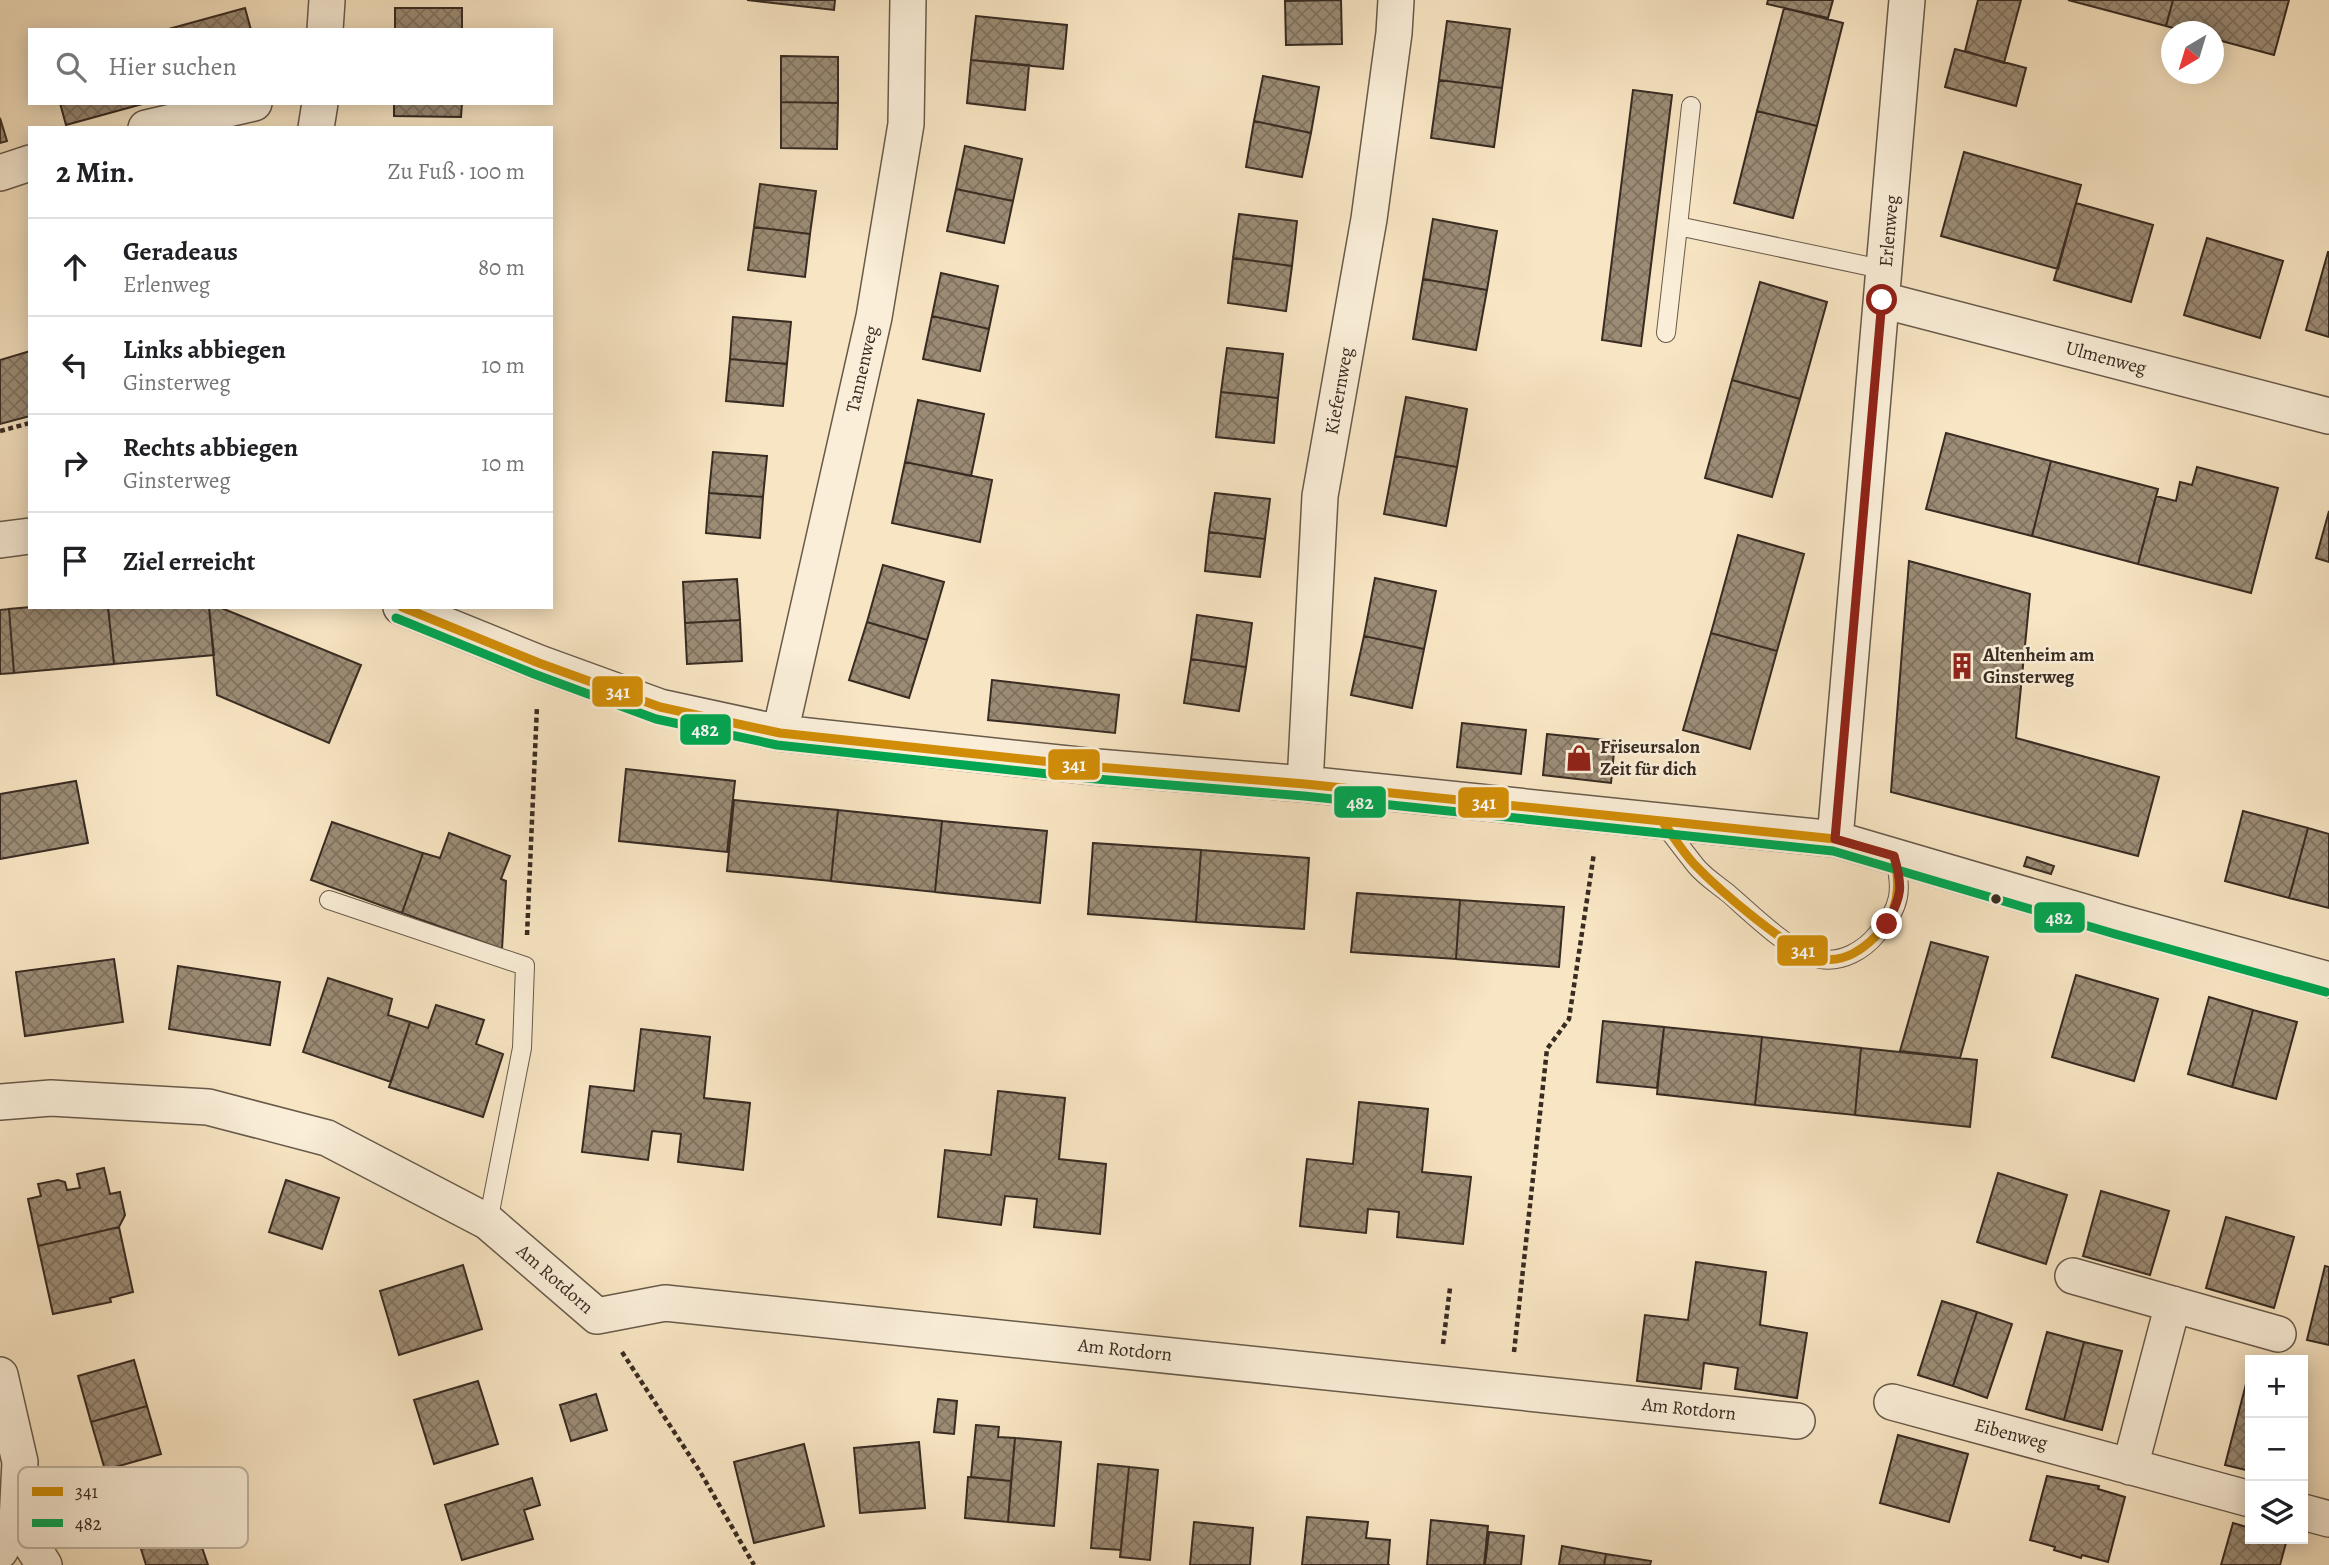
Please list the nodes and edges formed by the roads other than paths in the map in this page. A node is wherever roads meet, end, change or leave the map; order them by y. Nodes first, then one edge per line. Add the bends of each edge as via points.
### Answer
1 (327, 0) edge
2 (908, 0) edge
3 (1396, 0) edge
4 (1907, 0) edge
5 (325, 28) edge
6 (245, 105) edge
7 (320, 105) edge
8 (1691, 106) dead end
9 (155, 126) edge
10 (316, 126) edge
11 (28, 164) edge
12 (0, 173) edge
13 (1678, 226) junction
14 (1884, 285) junction
15 (1666, 333) dead end
16 (2329, 416) edge
17 (28, 536) edge
18 (0, 540) edge
19 (406, 609) edge
20 (780, 733) junction
21 (1305, 785) junction
22 (1662, 821) junction
23 (1835, 839) junction
24 (1894, 856) junction
25 (330, 900) dead end
26 (2329, 980) edge
27 (0, 1102) edge
28 (488, 1222) junction
29 (2073, 1276) dead end
30 (2173, 1304) junction
31 (2278, 1334) dead end
32 (0, 1375) edge
33 (1892, 1402) dead end
34 (1797, 1421) dead end
35 (19, 1467) edge
36 (2130, 1467) junction
37 (18, 1474) edge
38 (2245, 1498) edge
39 (2308, 1513) edge
40 (2329, 1519) edge
41 (8, 1537) edge
42 (22, 1548) edge
43 (44, 1565) edge

1 - 5 street
2 - 20 street, Tannenweg via 906,124 874,317
3 - 21 street, Kiefernweg via 1369,219 1320,496
4 - 14 street, Erlenweg
6 - 9 street
7 - 10 street
8 - 13 lane
11 - 12 street
13 - 14 lane
13 - 15 lane
14 - 16 street, Ulmenweg
14 - 23 street, Erlenweg
17 - 18 street
19 - 20 street via 660,707
20 - 21 street
21 - 22 street
22 - 23 street
22 - 24 lane via 1698,868 1777,935 1821,959 1848,956 1887,924 1899,901
23 - 24 street
24 - 26 street
25 - 28 lane via 526,966 522,1048
27 - 28 street, Am Rotdorn via 51,1098 208,1107 327,1138
28 - 34 street, Am Rotdorn via 597,1316 665,1303
29 - 30 street
30 - 31 street
30 - 36 street
32 - 35 street
33 - 36 street, Eibenweg
36 - 38 street, Eibenweg
37 - 41 street
39 - 40 street
42 - 43 street

